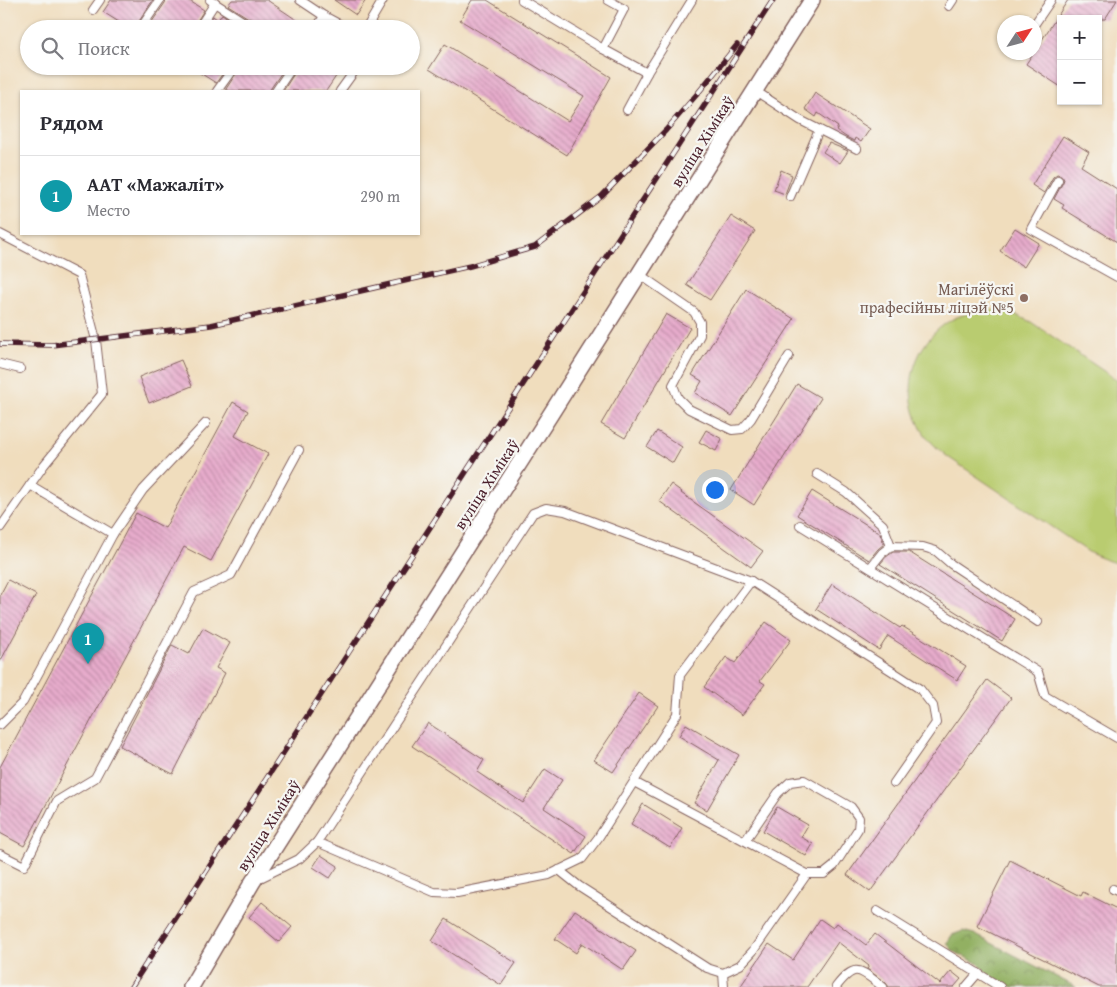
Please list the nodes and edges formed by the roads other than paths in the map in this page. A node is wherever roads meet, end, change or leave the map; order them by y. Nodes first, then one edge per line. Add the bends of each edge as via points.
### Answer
1 (100, 0) edge
2 (160, 0) edge
3 (300, 0) edge
4 (316, 0) edge
5 (383, 0) edge
6 (522, 0) edge
7 (608, 0) edge
8 (692, 0) edge
9 (812, 0) edge
10 (1051, 0) edge
11 (213, 2) edge
12 (311, 7) junction
13 (93, 10) dead end
14 (1041, 15) edge
15 (324, 16) junction
16 (146, 20) edge
17 (203, 20) edge
18 (241, 20) edge
19 (322, 20) edge
20 (331, 20) edge
21 (371, 20) edge
22 (603, 49) junction
23 (647, 74) junction
24 (229, 75) edge
25 (287, 75) edge
26 (352, 75) edge
27 (218, 90) edge
28 (277, 90) edge
29 (341, 90) edge
30 (754, 90) junction
31 (627, 110) dead end
32 (819, 130) junction
33 (857, 149) dead end
34 (1058, 180) dead end
35 (790, 198) dead end
36 (0, 234) edge
37 (639, 274) junction
38 (1117, 277) edge
39 (789, 356) dead end
40 (0, 364) edge
41 (20, 368) dead end
42 (206, 424) dead end
43 (299, 450) dead end
44 (817, 474) dead end
45 (30, 485) junction
46 (800, 525) dead end
47 (0, 528) edge
48 (114, 534) junction
49 (891, 546) junction
50 (870, 568) junction
51 (751, 581) junction
52 (1038, 622) dead end
53 (0, 725) edge
54 (1117, 738) edge
55 (634, 782) junction
56 (894, 784) dead end
57 (745, 841) junction
58 (317, 842) junction
59 (0, 854) edge
60 (558, 870) junction
61 (807, 874) junction
62 (252, 882) junction
63 (877, 911) dead end
64 (723, 973) junction
65 (978, 973) junction
66 (191, 987) edge
67 (724, 987) edge
68 (836, 987) edge
69 (883, 987) edge
70 (966, 987) edge
71 (1000, 987) edge

1 - 13 lane
2 - 16 lane
3 - 12 lane
4 - 12 lane
5 - 21 lane
6 - 22 lane
7 - 22 lane via 624,9
8 - 23 lane
9 - 30 street, вуліца Хімікаў
10 - 14 lane
11 - 17 lane
11 - 18 lane
12 - 15 lane
15 - 19 lane
15 - 20 lane
22 - 23 lane
23 - 31 lane
24 - 27 lane
25 - 28 lane
26 - 29 lane
30 - 32 lane
30 - 37 street, вуліца Хімікаў
32 - 33 lane
32 - 35 lane
34 - 38 lane via 1031,228
36 - 45 lane via 79,276 96,340 102,394
37 - 39 lane via 694,312 700,322 700,335 673,385 678,398 689,410 732,430 742,428 751,419
37 - 62 street, вуліца Хімікаў
40 - 41 lane
42 - 48 lane via 143,490
43 - 59 lane via 232,575 194,592 95,778 58,801 24,866
44 - 49 lane via 846,492 883,524
45 - 47 lane
45 - 48 lane
46 - 50 lane
48 - 53 lane via 23,702
49 - 50 lane
49 - 52 lane via 924,547 936,551
50 - 54 lane via 1038,672 1045,696
51 - 55 lane via 680,675 677,714
51 - 56 lane via 920,689 934,706 936,723
51 - 58 lane via 565,511 546,508 533,513
55 - 57 lane
55 - 60 lane via 582,859
57 - 61 lane
57 - 61 lane via 778,793 790,782 804,780 851,807 859,818 858,829 834,866 824,874
58 - 60 lane via 434,892 457,893 549,875
58 - 62 lane via 299,859
60 - 64 lane via 707,968
61 - 64 lane via 753,951 740,965
62 - 66 street, вуліца Хімікаў
63 - 65 lane
64 - 67 lane
65 - 70 lane
65 - 71 lane
68 - 69 lane via 845,975 853,971 862,971

